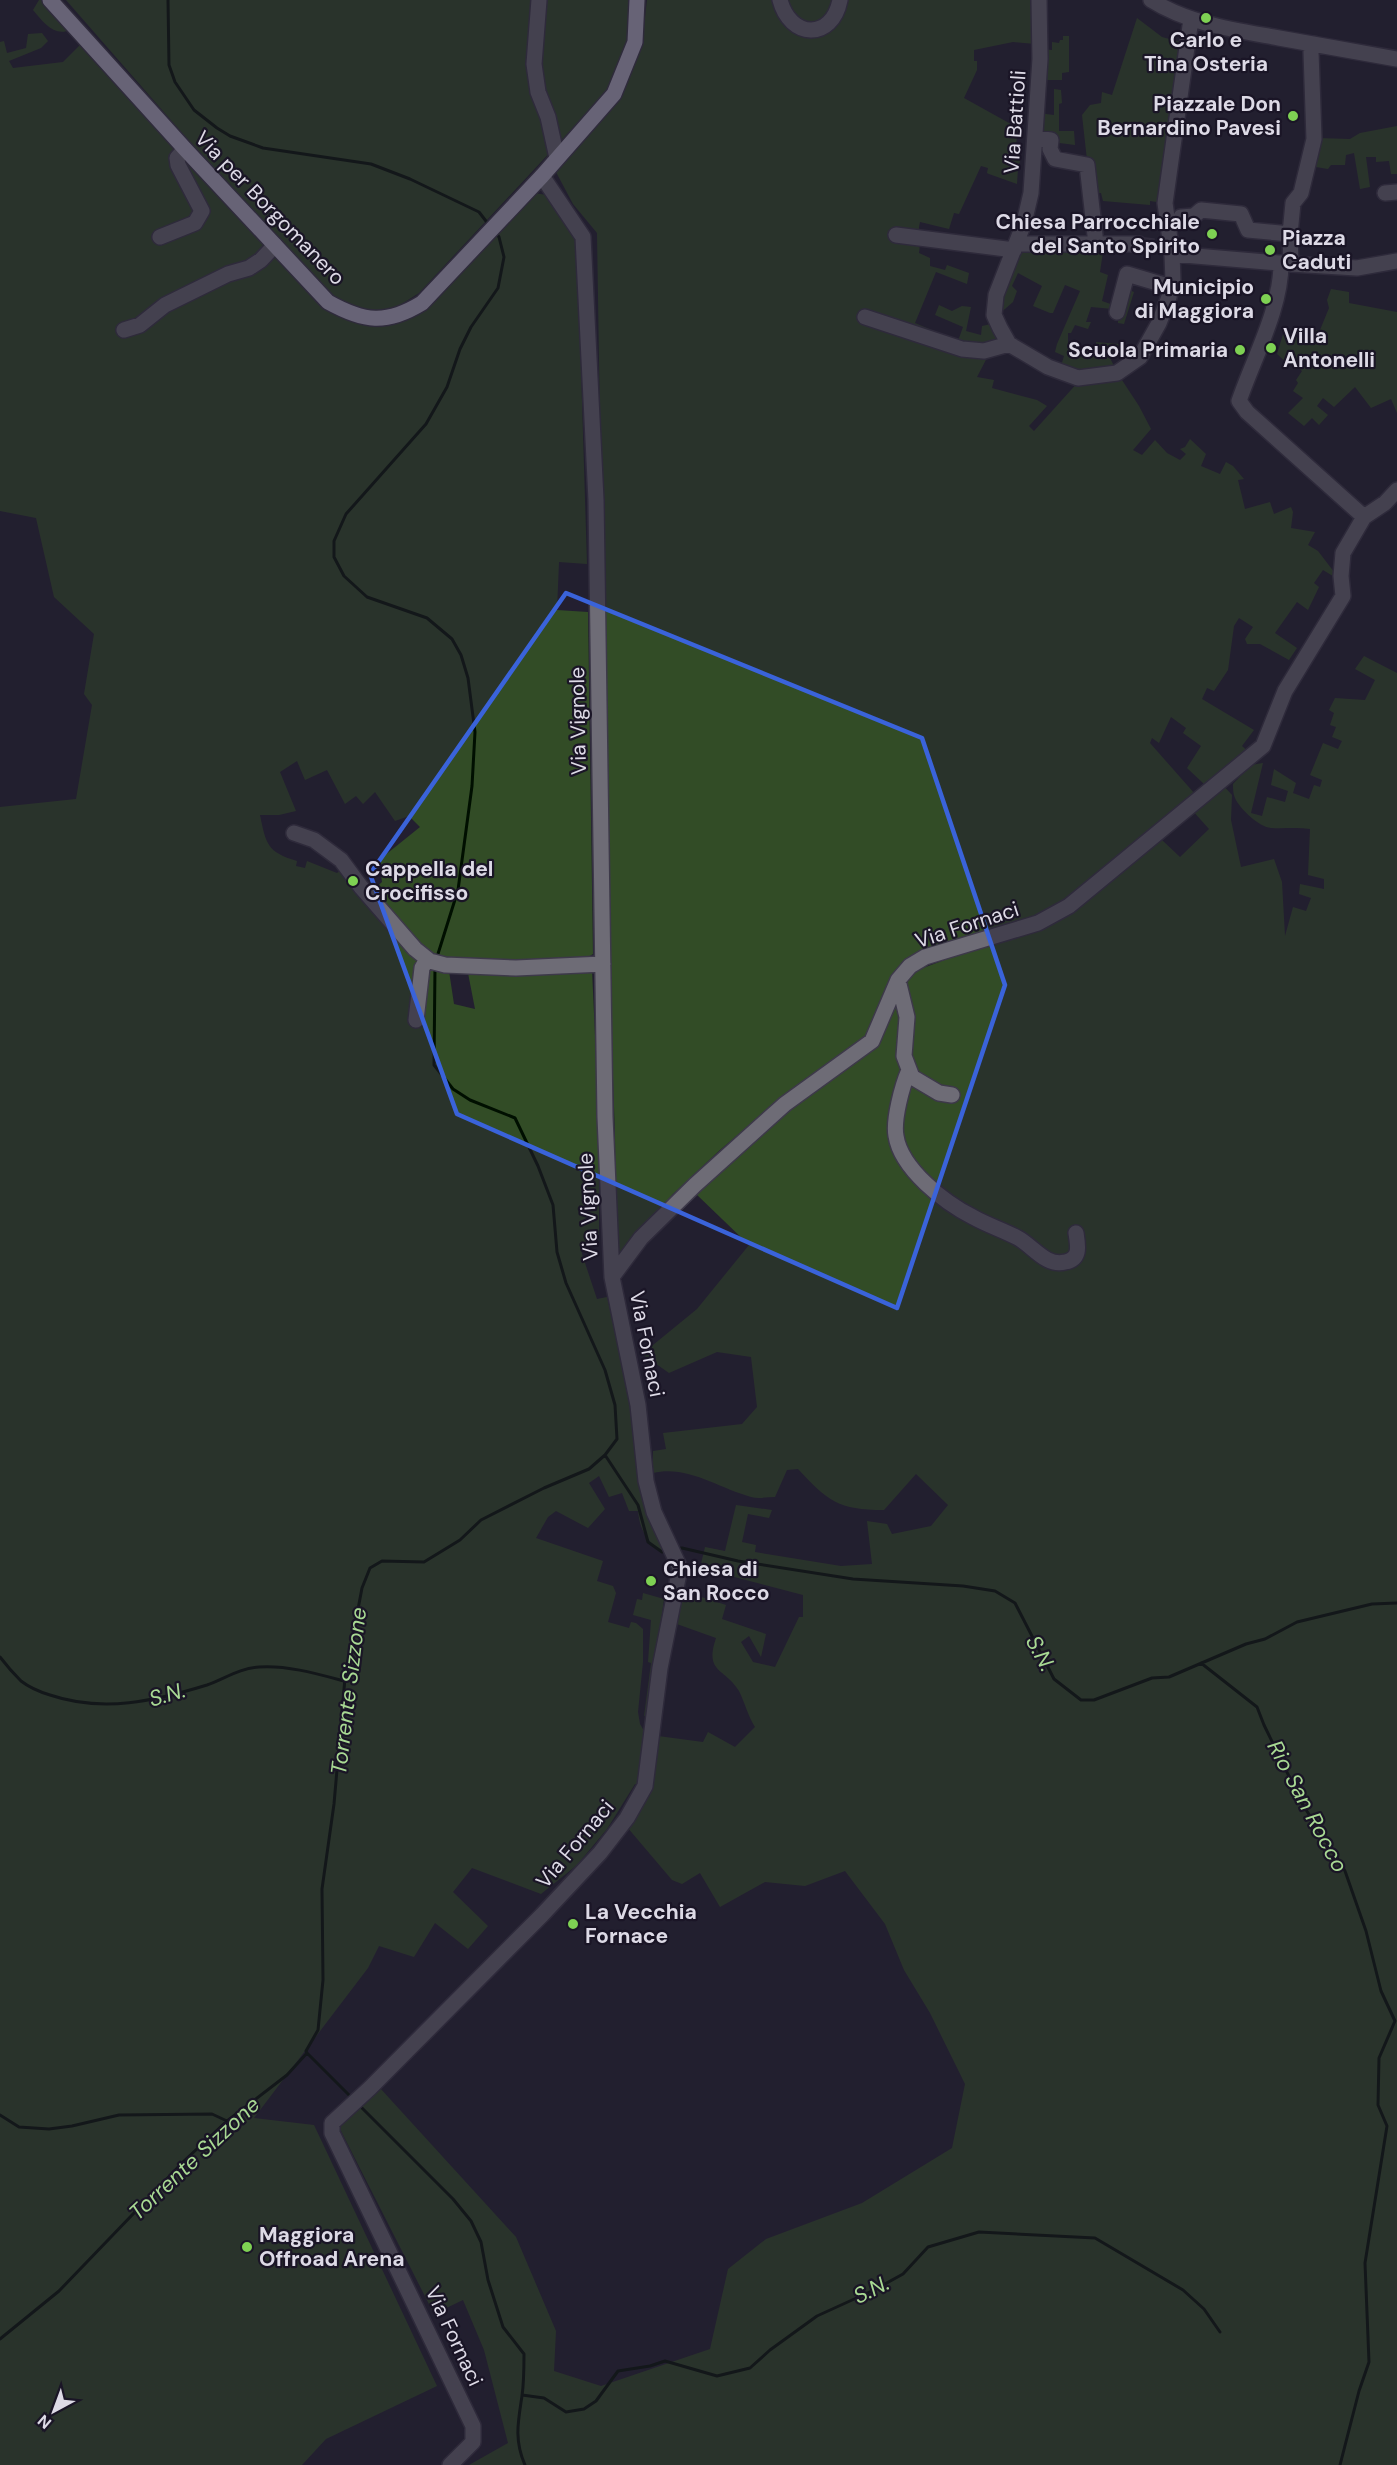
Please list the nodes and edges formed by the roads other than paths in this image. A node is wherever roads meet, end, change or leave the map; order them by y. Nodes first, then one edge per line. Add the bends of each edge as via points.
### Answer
1 (50, 0) edge
2 (539, 0) edge
3 (637, 0) edge
4 (780, 0) edge
5 (841, 0) edge
6 (1039, 0) edge
7 (1151, 0) edge
8 (1191, 19) junction
9 (1314, 44) junction
10 (1397, 59) edge
11 (1035, 138) junction
12 (185, 149) junction
13 (557, 158) junction
14 (542, 176) junction
15 (1167, 222) junction
16 (1290, 234) junction
17 (896, 235) dead end
18 (160, 237) dead end
19 (276, 244) junction
20 (1096, 244) junction
21 (1139, 244) tunnel mouth
22 (1015, 247) junction
23 (1172, 254) junction
24 (1397, 261) edge
25 (1286, 264) junction
26 (1171, 287) junction
27 (1117, 312) dead end
28 (865, 317) dead end
29 (124, 330) dead end
30 (1009, 344) junction
31 (1397, 490) edge
32 (1364, 518) junction
33 (294, 833) dead end
34 (428, 960) junction
35 (603, 964) junction
36 (898, 980) junction
37 (416, 1020) dead end
38 (909, 1070) junction
39 (952, 1095) dead end
40 (1076, 1233) dead end
41 (612, 1277) junction
42 (450, 2465) edge

1 - 12 main road, Via per Borgomanero
2 - 13 street via 534,64
3 - 13 main road, Via per Borgomanero via 635,42 614,94
4 - 5 street via 786,18 809,31 832,20
6 - 11 street, Via Battioli
7 - 8 street
8 - 9 street
8 - 15 street via 1165,203
9 - 10 street
9 - 16 street via 1314,139 1301,193 1293,203
11 - 20 street via 1051,140 1055,159 1087,165
11 - 22 street, Via Battioli via 1031,193
12 - 18 street via 177,158 178,165 202,211 195,223
12 - 19 main road, Via per Borgomanero
13 - 14 main road, Via per Borgomanero
14 - 19 main road, Via per Borgomanero via 422,303 374,320 352,315 328,302
14 - 35 street, Via Vignole via 583,237 597,516
15 - 16 street via 1179,222 1181,217 1194,216 1200,210 1241,214 1248,230
15 - 23 street
16 - 25 street
17 - 22 street
19 - 29 street via 249,268 165,305 140,325
20 - 21 street
20 - 22 street
22 - 30 street, Via Battioli via 996,295 994,315
23 - 25 street
23 - 26 street
24 - 25 street via 1357,268
25 - 32 street via 1239,401
26 - 27 street via 1127,274
26 - 30 street via 1159,322 1140,357 1117,373 1078,378 1048,367
28 - 30 street via 962,349 984,351
31 - 32 street
32 - 36 street, Via Fornaci via 1343,553 1343,596 1284,691 1263,746 1069,906 1038,923 925,957
33 - 34 street via 314,840 341,860 415,950
34 - 35 street via 445,965 516,968
34 - 37 street via 422,968
35 - 41 street, Via Vignole
36 - 38 street via 907,1017 904,1056
36 - 41 street, Via Fornaci via 872,1041 785,1104 695,1185 641,1238
38 - 39 street via 924,1087
38 - 40 street via 895,1125 896,1138 903,1156 926,1182 958,1209 1026,1242 1048,1260 1064,1263 1075,1258 1079,1250
41 - 42 street, Via Fornaci via 639,1405 646,1481 654,1512 680,1568 660,1668 645,1786 600,1853 332,2123 332,2133 473,2426 473,2442

